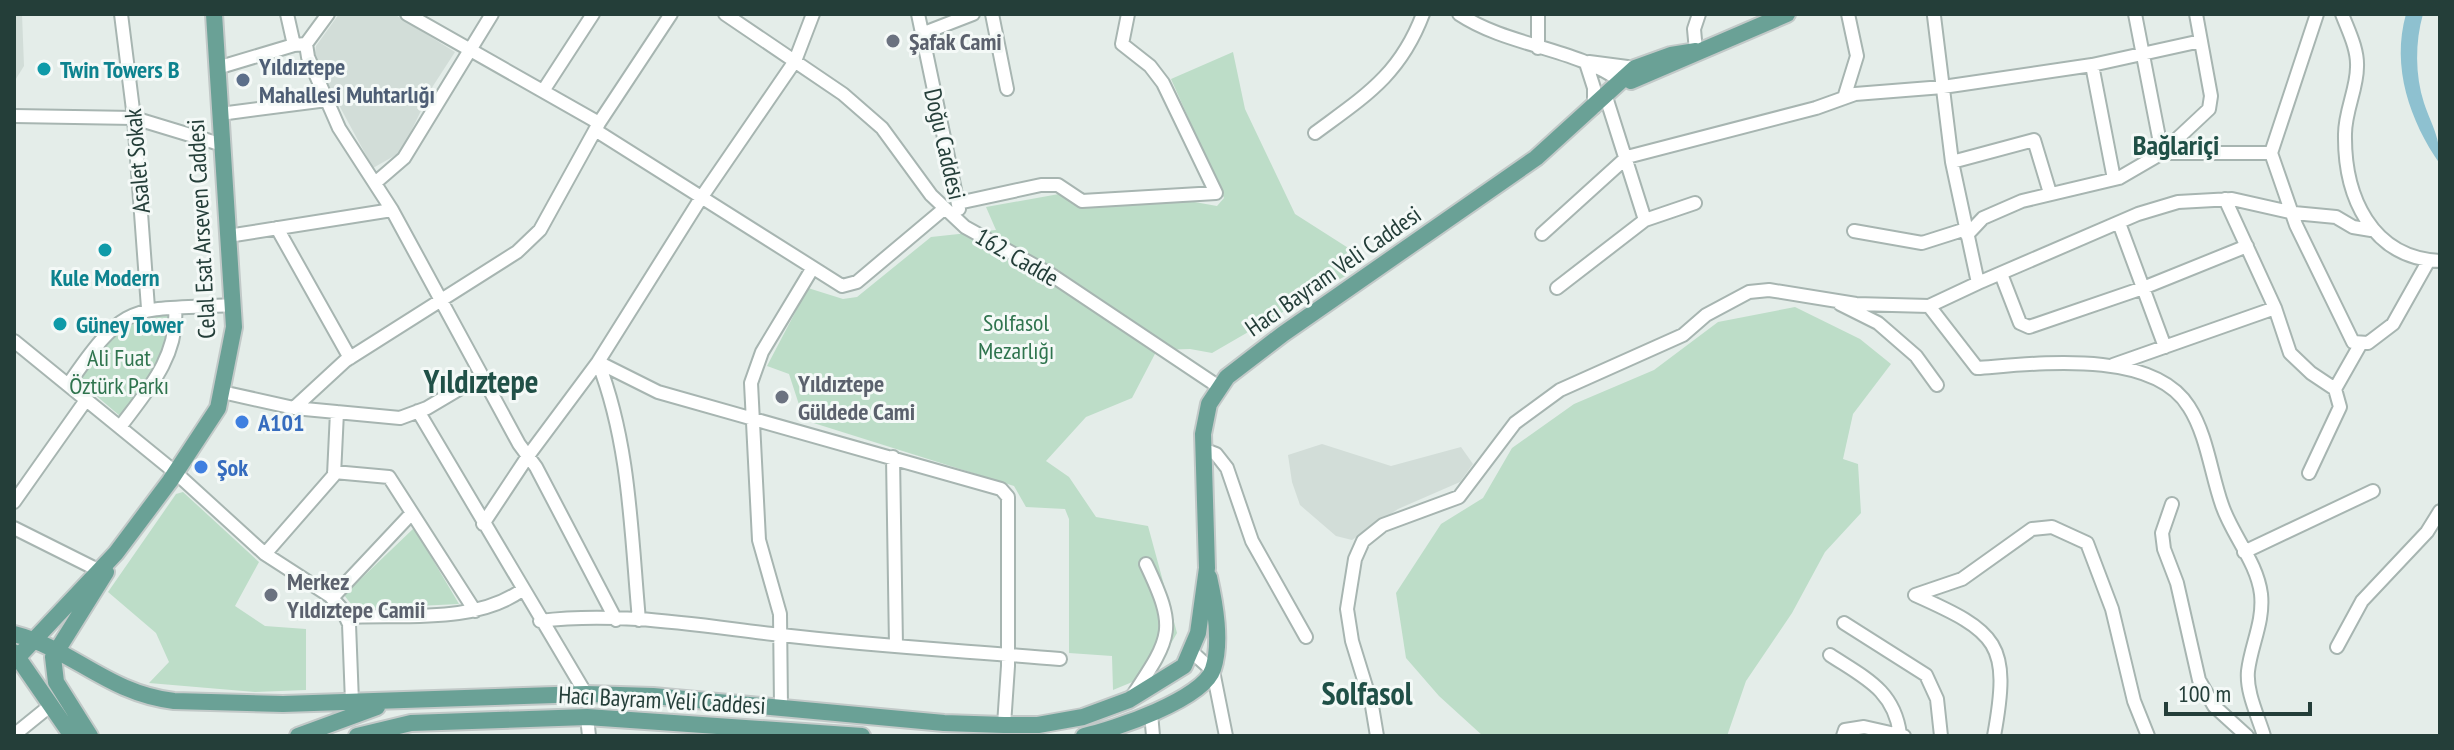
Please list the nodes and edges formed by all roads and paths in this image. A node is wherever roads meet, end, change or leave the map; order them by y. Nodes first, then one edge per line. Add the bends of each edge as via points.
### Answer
1 (121, 14) edge
2 (214, 14) edge
3 (287, 14) edge
4 (328, 14) edge
5 (407, 14) edge
6 (492, 14) edge
7 (593, 14) edge
8 (671, 14) edge
9 (725, 14) edge
10 (813, 14) edge
11 (918, 14) edge
12 (973, 14) edge
13 (992, 14) edge
14 (1128, 14) edge
15 (1423, 14) edge
16 (1459, 14) edge
17 (1538, 14) edge
18 (1699, 14) edge
19 (1787, 14) edge
20 (1848, 14) edge
21 (2135, 14) edge
22 (2196, 14) edge
23 (2317, 14) edge
24 (2342, 14) edge
25 (1936, 15) edge
26 (924, 33) junction
27 (2201, 41) junction
28 (300, 44) junction
29 (1538, 48) junction
30 (470, 50) junction
31 (1696, 51) junction
32 (2143, 56) junction
33 (795, 61) junction
34 (1586, 63) junction
35 (2092, 65) junction
36 (217, 68) junction
37 (1635, 68) junction
38 (1622, 82) junction
39 (1943, 87) junction
40 (1007, 89) dead end
41 (543, 91) junction
42 (1844, 98) junction
43 (327, 100) junction
44 (1600, 103) junction
45 (220, 114) junction
46 (14, 116) edge
47 (134, 118) junction
48 (597, 126) junction
49 (1315, 133) dead end
50 (223, 145) junction
51 (2162, 153) junction
52 (2271, 153) junction
53 (1627, 157) junction
54 (1952, 162) junction
55 (2114, 179) junction
56 (375, 183) junction
57 (2050, 193) junction
58 (701, 198) junction
59 (2225, 199) junction
60 (958, 203) junction
61 (1695, 203) dead end
62 (945, 208) junction
63 (392, 210) junction
64 (2294, 213) junction
65 (1645, 220) junction
66 (2119, 223) junction
67 (965, 227) junction
68 (277, 228) junction
69 (2371, 230) junction
70 (1854, 231) dead end
71 (1967, 232) junction
72 (1542, 234) dead end
73 (228, 236) junction
74 (2247, 246) junction
75 (2434, 260) edge
76 (812, 269) junction
77 (2001, 274) junction
78 (1978, 283) junction
79 (1557, 288) dead end
80 (2143, 288) junction
81 (1834, 300) junction
82 (441, 302) junction
83 (233, 305) junction
84 (1929, 306) junction
85 (148, 308) junction
86 (175, 308) junction
87 (2275, 308) junction
88 (14, 341) edge
89 (2360, 345) junction
90 (2165, 347) junction
91 (350, 358) junction
92 (598, 362) junction
93 (2113, 365) junction
94 (481, 376) junction
95 (68, 385) junction
96 (1937, 385) dead end
97 (1219, 387) junction
98 (2335, 389) junction
99 (222, 392) junction
100 (86, 400) junction
101 (294, 408) junction
102 (418, 411) junction
103 (337, 412) junction
104 (751, 417) junction
105 (120, 427) junction
106 (1203, 449) junction
107 (528, 456) junction
108 (893, 457) junction
109 (334, 472) junction
110 (176, 473) junction
111 (2309, 473) dead end
112 (2373, 491) dead end
113 (14, 502) edge
114 (2172, 504) dead end
115 (2440, 511) edge
116 (411, 514) junction
117 (483, 524) junction
118 (14, 528) edge
119 (2244, 552) junction
120 (116, 553) junction
121 (265, 554) junction
122 (1146, 564) dead end
123 (1207, 568) junction
124 (98, 570) junction
125 (522, 590) junction
126 (332, 598) junction
127 (475, 611) junction
128 (346, 617) junction
129 (616, 620) junction
130 (639, 620) junction
131 (540, 621) junction
132 (1844, 623) dead end
133 (14, 634) edge
134 (782, 635) junction
135 (1306, 637) dead end
136 (33, 639) junction
137 (896, 646) junction
138 (2337, 647) dead end
139 (1192, 652) junction
140 (54, 654) junction
141 (1008, 654) junction
142 (1830, 655) dead end
143 (18, 659) edge
144 (1060, 659) dead end
145 (1213, 671) junction
146 (586, 694) junction
147 (1129, 700) junction
148 (352, 702) junction
149 (389, 702) junction
150 (51, 705) junction
151 (781, 707) junction
152 (1151, 713) junction
153 (587, 717) junction
154 (1004, 725) junction
155 (443, 729) edge
156 (722, 730) edge
157 (785, 733) edge
158 (14, 735) edge
159 (1902, 735) edge
160 (72, 736) edge
161 (90, 736) edge
162 (298, 736) edge
163 (357, 736) edge
164 (589, 736) edge
165 (862, 736) edge
166 (1084, 736) edge
167 (1153, 736) edge
168 (1226, 736) edge
169 (1377, 736) edge
170 (1843, 736) edge
171 (1941, 736) edge
172 (1994, 736) edge
173 (2148, 736) edge
174 (2247, 736) edge
175 (2264, 736) edge

1 - 47 street, Asalet Sokak
2 - 36 main road, Celal Esat Arseven Caddesi
3 - 28 street
4 - 28 street
5 - 30 street
6 - 30 street
7 - 41 street
8 - 48 street
9 - 33 street, 162. Cadde
10 - 33 street
11 - 26 street, Doğu Caddesi
12 - 26 street
13 - 40 street
14 - 60 street via 1122,44 1163,83 1216,193 1082,201 1058,185 1041,185
15 - 49 street via 1406,54 1373,90
16 - 29 street
17 - 29 street
18 - 31 street
19 - 31 main road, Hacı Bayram Veli Caddesi
20 - 42 street via 1857,56
21 - 32 street
22 - 27 street
23 - 52 street
24 - 69 street via 2357,67 2345,133 2347,160
25 - 39 street
26 - 60 street, Doğu Caddesi
27 - 32 street
27 - 51 street via 2209,109
28 - 36 street
28 - 43 street
29 - 34 street
30 - 41 street
30 - 56 street via 404,158
31 - 37 main road, Hacı Bayram Veli Caddesi
31 - 38 main road, Hacı Bayram Veli Caddesi
32 - 35 street
32 - 51 street
33 - 58 street
33 - 62 street, 162. Cadde via 882,128
34 - 37 street
34 - 38 street
34 - 44 street
35 - 39 street
35 - 55 street
36 - 45 main road, Celal Esat Arseven Caddesi
37 - 38 main road, Hacı Bayram Veli Caddesi
38 - 44 main road, Hacı Bayram Veli Caddesi
39 - 42 street
39 - 54 street
41 - 48 street
42 - 53 street
43 - 45 street
43 - 56 street
44 - 53 street
44 - 97 main road, Hacı Bayram Veli Caddesi via 1526,166 1283,334
45 - 50 main road, Celal Esat Arseven Caddesi
46 - 47 street
47 - 50 street
47 - 85 street, Asalet Sokak
48 - 58 street
48 - 82 street via 540,230 517,252
50 - 73 main road, Celal Esat Arseven Caddesi
51 - 52 street
51 - 55 street
52 - 64 street
53 - 65 street
53 - 72 street
54 - 57 street via 2034,140
54 - 71 street
55 - 57 street
56 - 63 street
57 - 71 street via 1983,218
58 - 76 street
58 - 92 street
59 - 64 street
59 - 66 street via 2178,202
59 - 74 street
60 - 67 street, Doğu Caddesi
61 - 65 street
62 - 67 street, 162. Cadde
62 - 76 street via 857,282 842,286
63 - 68 street
63 - 82 street
64 - 69 street via 2336,217
64 - 89 street via 2353,342
65 - 79 street
66 - 77 street
66 - 80 street
67 - 97 street, 162. Cadde via 1050,274
68 - 73 street
68 - 91 street
69 - 75 street via 2395,252
70 - 71 street via 1922,243
71 - 78 street
73 - 83 main road, Celal Esat Arseven Caddesi
74 - 80 street
74 - 87 street
75 - 89 street via 2393,324
76 - 104 street via 762,352 751,383
77 - 78 street
77 - 80 street via 2020,323 2029,327
78 - 84 street
80 - 90 street
81 - 84 street
81 - 96 street via 1878,323 1916,356
81 - 169 street via 1749,292 1683,335 1560,390 1515,423 1459,497 1383,525 1363,541 1348,586 1347,609
82 - 91 street
82 - 94 street
83 - 86 street
83 - 99 main road, Celal Esat Arseven Caddesi
84 - 93 street via 1977,368 2061,362
85 - 86 street
85 - 95 street via 108,329
86 - 105 street via 173,346
87 - 90 street
87 - 98 street via 2290,353
88 - 95 street
89 - 98 street
90 - 93 street
91 - 101 street
92 - 104 street via 658,392
92 - 107 street
92 - 130 street via 615,406
93 - 119 street via 2165,386 2189,405 2230,530
94 - 102 street
94 - 107 street
95 - 100 street
97 - 106 main road, Hacı Bayram Veli Caddesi via 1205,418
98 - 111 street via 2340,407
99 - 101 street
99 - 110 main road, Celal Esat Arseven Caddesi via 218,408
100 - 105 street
100 - 113 street
101 - 103 street
102 - 103 street via 400,418
102 - 117 street
103 - 109 street
104 - 108 street
104 - 134 street via 759,540
105 - 110 street
106 - 123 main road, Hacı Bayram Veli Caddesi
106 - 135 street via 1216,454 1227,468 1252,541
107 - 117 street
107 - 129 street
108 - 137 street
108 - 141 street via 1001,489 1008,497
109 - 116 street via 389,477
109 - 121 street
110 - 120 main road, Celal Esat Arseven Caddesi
110 - 121 street
112 - 119 street
114 - 174 street via 2162,533 2164,549 2199,680 2214,706
115 - 138 street via 2362,601
116 - 126 street
116 - 127 street
117 - 125 street
118 - 124 street
119 - 175 street via 2261,593 2248,683
120 - 124 main road
120 - 140 main road
121 - 126 street
122 - 147 street via 1165,604 1169,630
123 - 139 main road
123 - 145 main road via 1215,627
124 - 136 main road
125 - 127 street via 503,604
125 - 131 street
126 - 128 street
127 - 128 street
128 - 148 street
129 - 130 street
129 - 131 street
130 - 134 street
131 - 146 street
132 - 171 street via 1926,675 1937,699
133 - 136 main road
134 - 137 street
134 - 151 street
136 - 140 main road
136 - 143 main road
137 - 141 street
139 - 145 street
139 - 147 main road via 1174,676
140 - 143 main road via 37,669
140 - 148 main road via 117,687 159,699
140 - 161 main road via 56,682
141 - 144 street
141 - 154 street
142 - 159 street via 1890,698
143 - 150 main road
145 - 152 main road via 1191,693
145 - 168 street
146 - 149 main road
146 - 151 main road
147 - 154 main road via 1083,717
148 - 149 main road
149 - 162 main road
150 - 158 street
150 - 160 main road
151 - 154 main road
152 - 166 main road
152 - 167 street
153 - 155 main road, Hacı Bayram Veli Caddesi
153 - 156 main road, Hacı Bayram Veli Caddesi
153 - 164 street
155 - 163 main road, Hacı Bayram Veli Caddesi via 411,723
156 - 157 main road, Hacı Bayram Veli Caddesi
157 - 165 main road, Hacı Bayram Veli Caddesi
159 - 170 street via 1864,727 1845,730
172 - 173 street via 2002,672 1996,647 1984,632 1915,595 1962,579 2032,529 2052,527 2087,543

